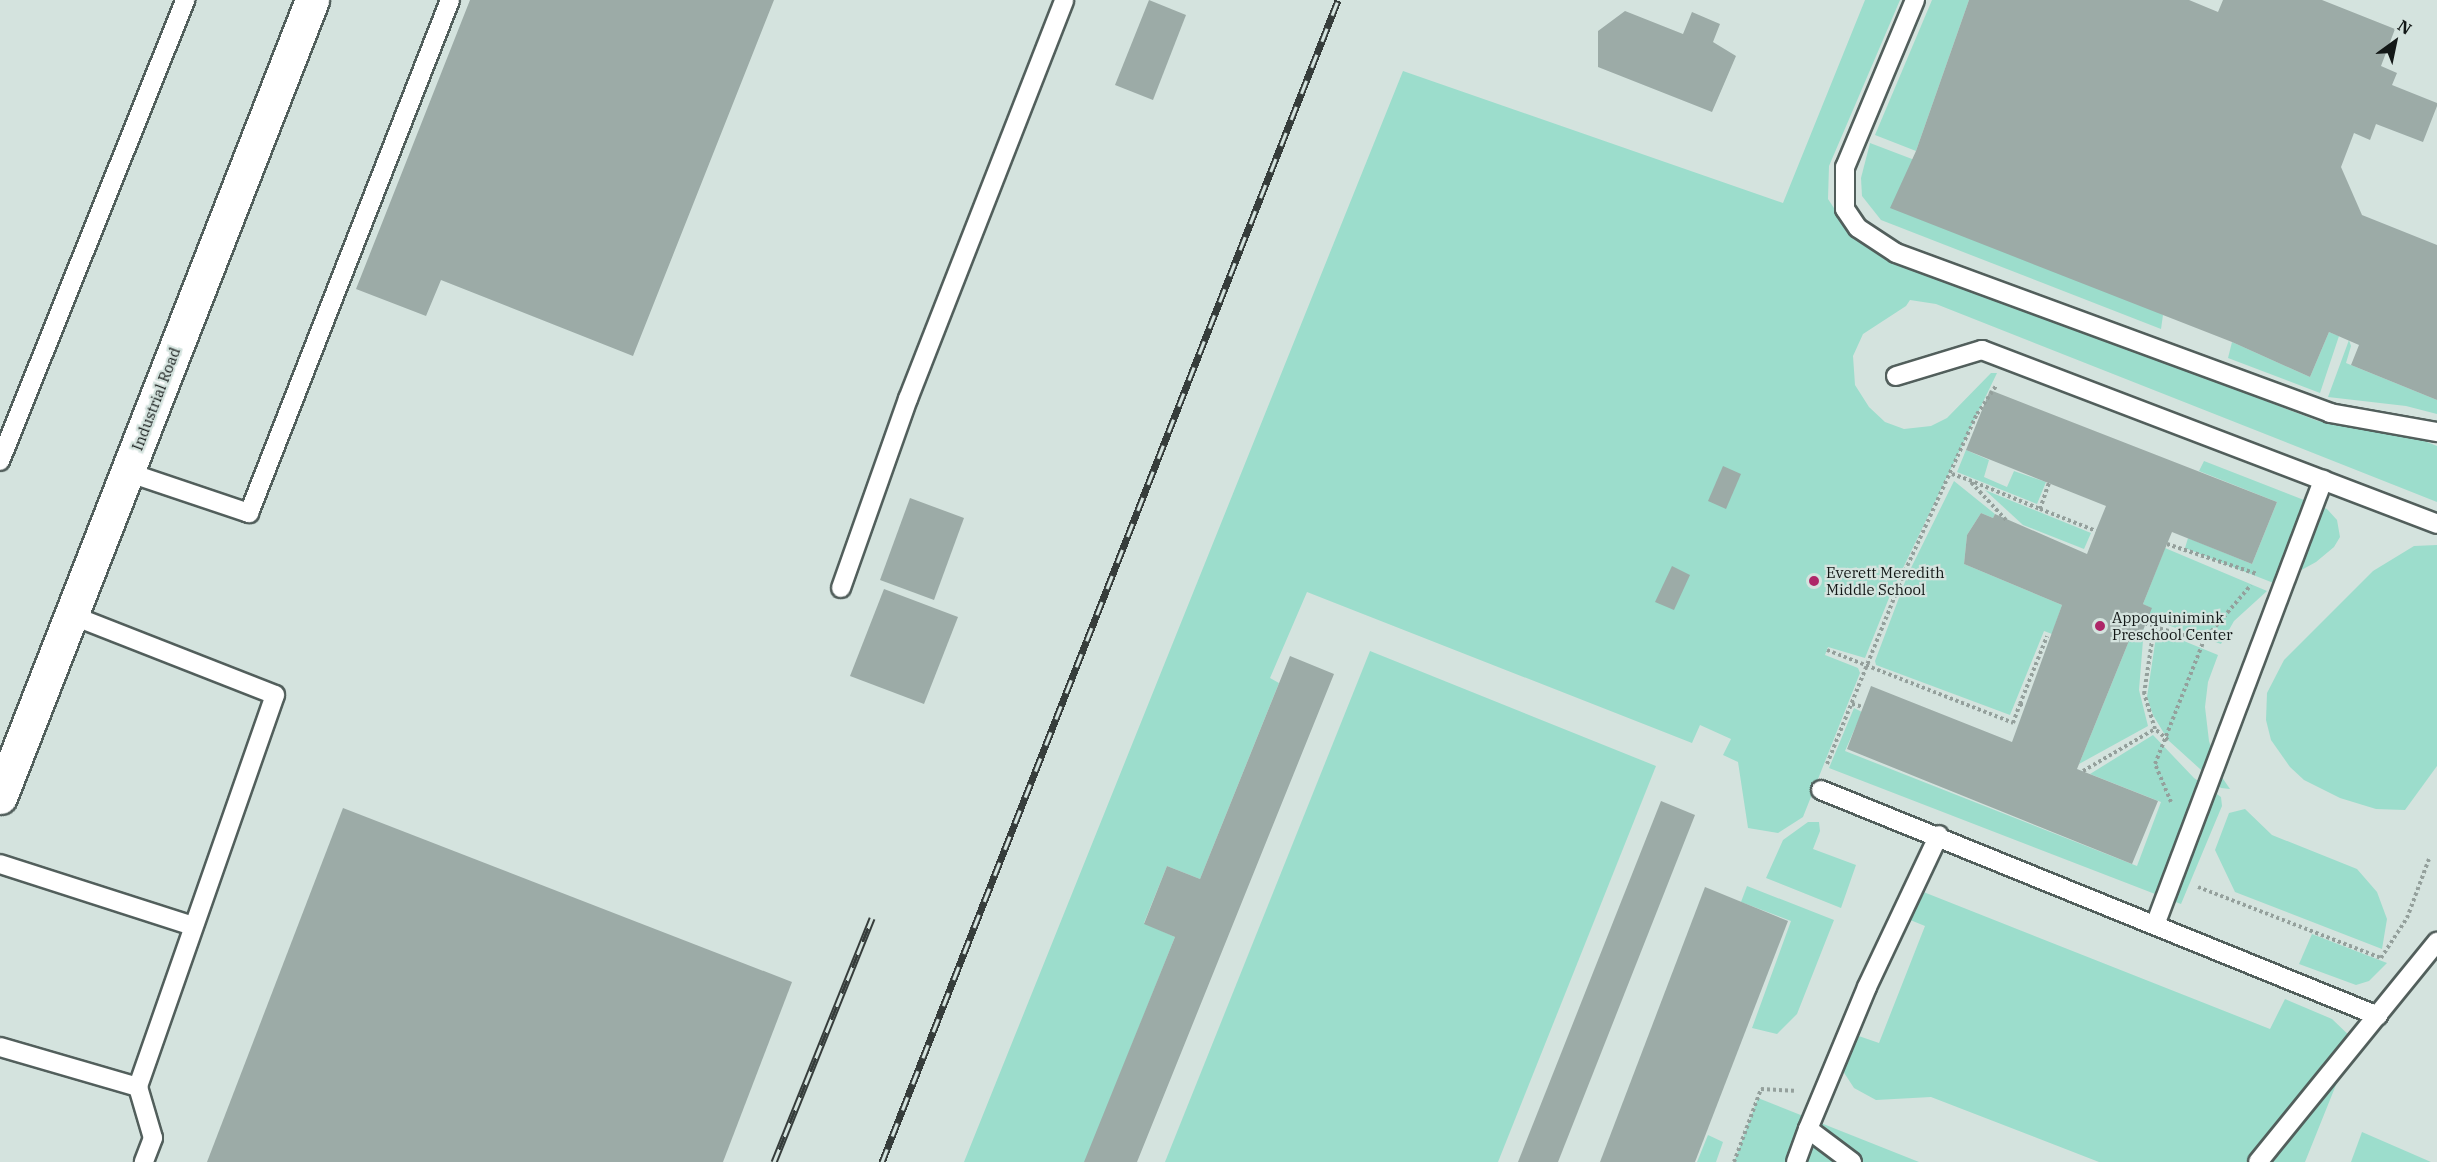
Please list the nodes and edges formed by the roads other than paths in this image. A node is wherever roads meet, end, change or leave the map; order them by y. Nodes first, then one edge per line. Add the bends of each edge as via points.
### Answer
1 (185, 0) edge
2 (312, 0) edge
3 (450, 0) edge
4 (1064, 0) edge
5 (1915, 0) edge
6 (1896, 376) dead end
7 (2437, 432) edge
8 (0, 461) edge
9 (127, 472) junction
10 (2323, 480) junction
11 (2437, 524) edge
12 (841, 588) dead end
13 (71, 615) junction
14 (8, 752) edge
15 (1823, 781) road end
16 (0, 797) edge
17 (1939, 835) junction
18 (0, 864) edge
19 (2155, 925) junction
20 (194, 926) junction
21 (2437, 942) edge
22 (2378, 1016) junction
23 (0, 1047) edge
24 (138, 1087) junction
25 (1808, 1129) junction
26 (144, 1162) edge
27 (1796, 1162) edge
28 (1852, 1162) edge
29 (2258, 1162) edge

1 - 8 lane
2 - 9 street, Industrial Road
3 - 9 lane via 249,513
4 - 12 lane via 908,399
5 - 7 lane via 1845,167 1845,209 1858,228 1896,254 2330,413
6 - 10 lane via 1982,350
9 - 13 street, Industrial Road
10 - 11 lane
10 - 19 lane
13 - 14 street, Industrial Road
13 - 20 lane via 275,695
14 - 16 street, Industrial Road
15 - 17 lane
17 - 19 lane
17 - 25 lane
18 - 20 lane
19 - 22 lane
20 - 24 lane
21 - 22 lane
22 - 29 lane
23 - 24 lane
24 - 26 lane via 153,1138
25 - 27 lane
25 - 28 lane

